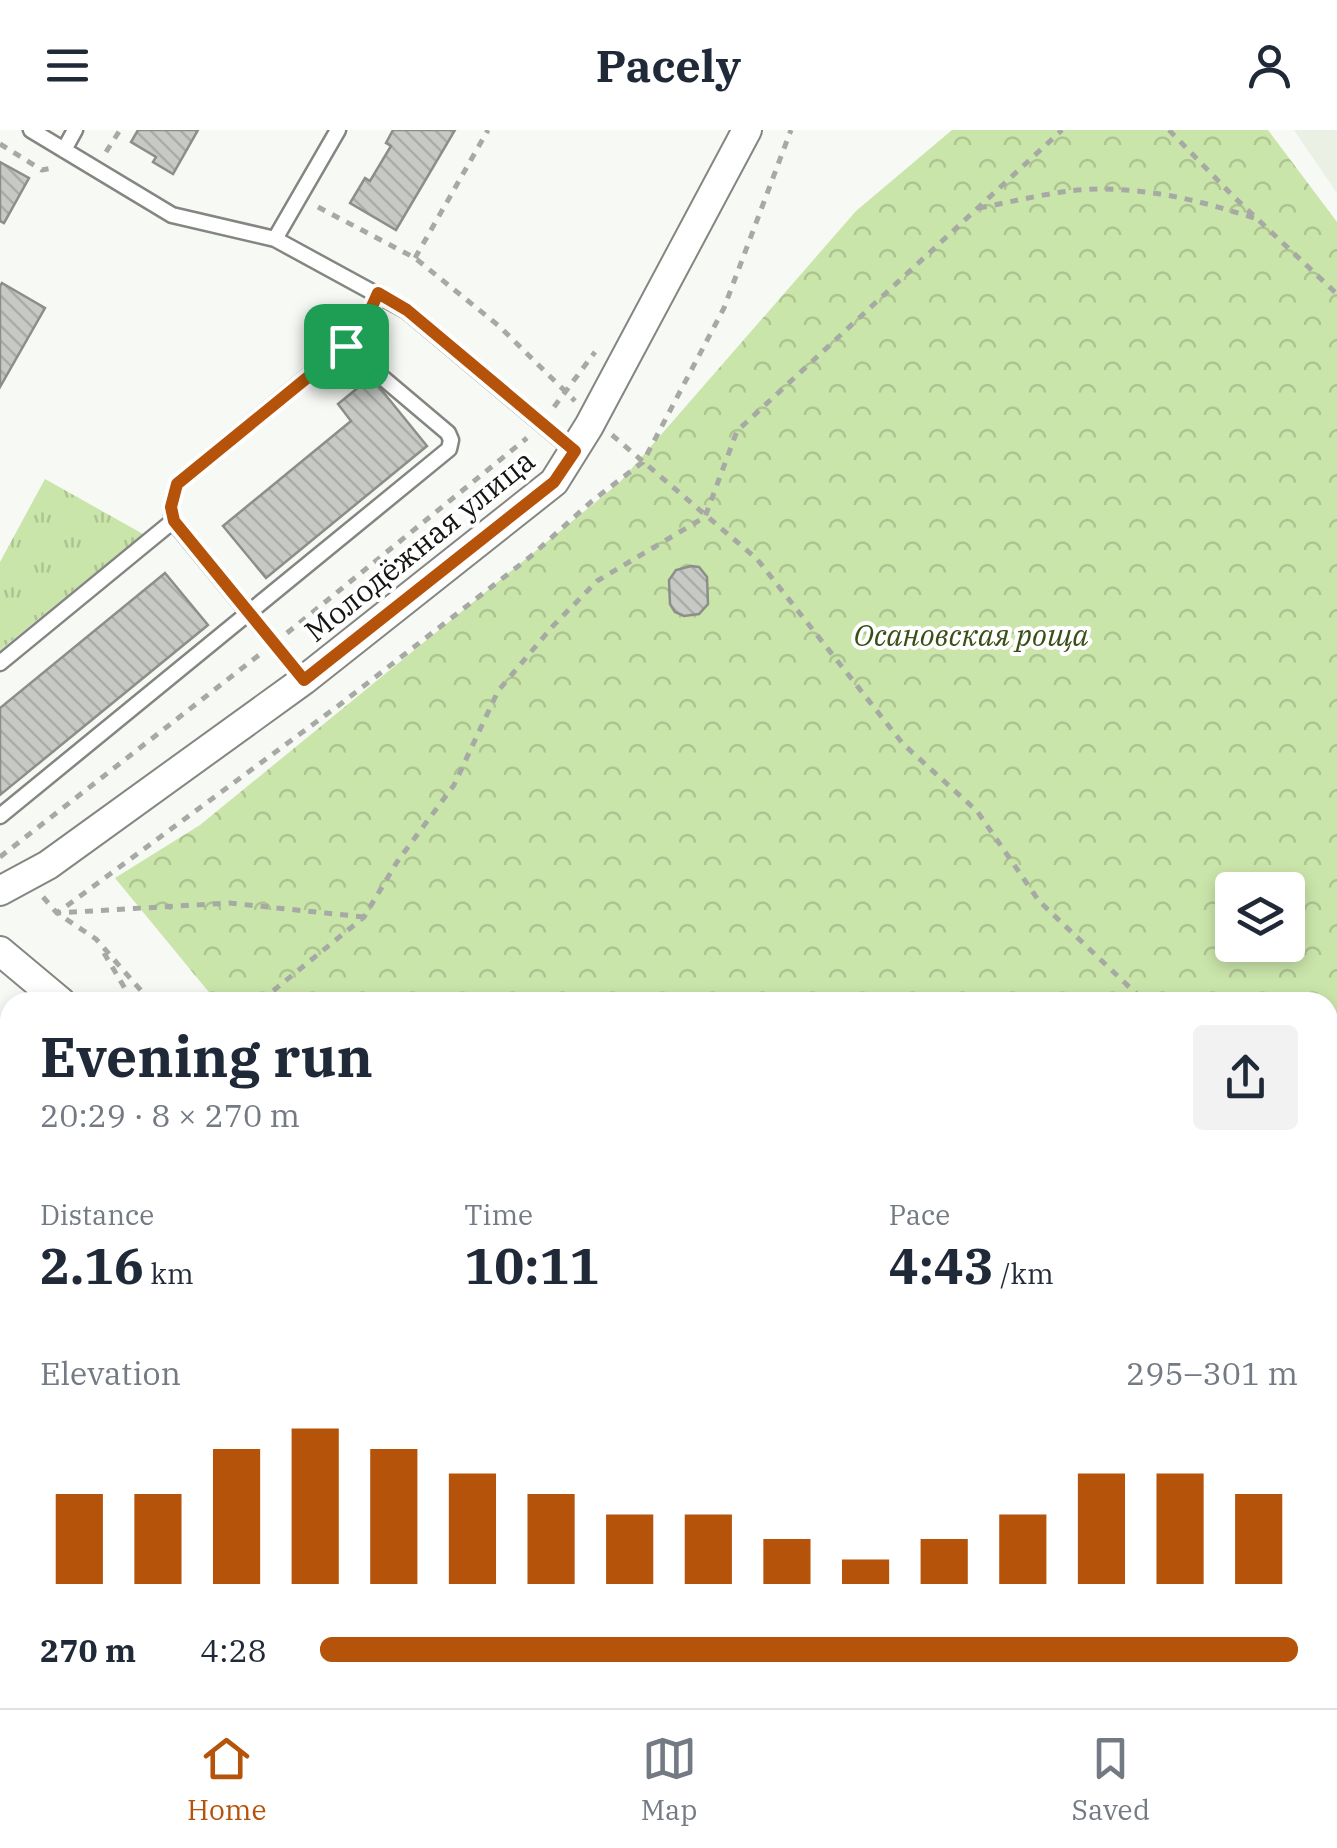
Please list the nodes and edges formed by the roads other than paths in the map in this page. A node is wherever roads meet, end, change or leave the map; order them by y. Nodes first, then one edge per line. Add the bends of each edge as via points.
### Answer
1 (31, 130) edge
2 (75, 130) edge
3 (338, 130) edge
4 (747, 130) edge
5 (64, 150) junction
6 (275, 239) junction
7 (378, 293) junction
8 (346, 346) junction
9 (575, 451) junction
10 (174, 521) junction
11 (249, 613) junction
12 (0, 663) edge
13 (304, 680) junction
14 (0, 816) edge
15 (0, 892) edge
16 (0, 951) edge
17 (49, 992) edge

1 - 5 lane
2 - 5 lane
3 - 6 lane
4 - 9 street, Молодёжная улица
5 - 6 lane via 172,215
6 - 7 lane
7 - 8 lane
7 - 9 lane
8 - 10 lane via 177,484
8 - 11 lane via 448,433 450,449
9 - 13 street, Молодёжная улица via 554,482
10 - 11 lane
10 - 12 lane
11 - 13 lane
11 - 14 lane
13 - 15 street, Молодёжная улица via 64,854
16 - 17 street

